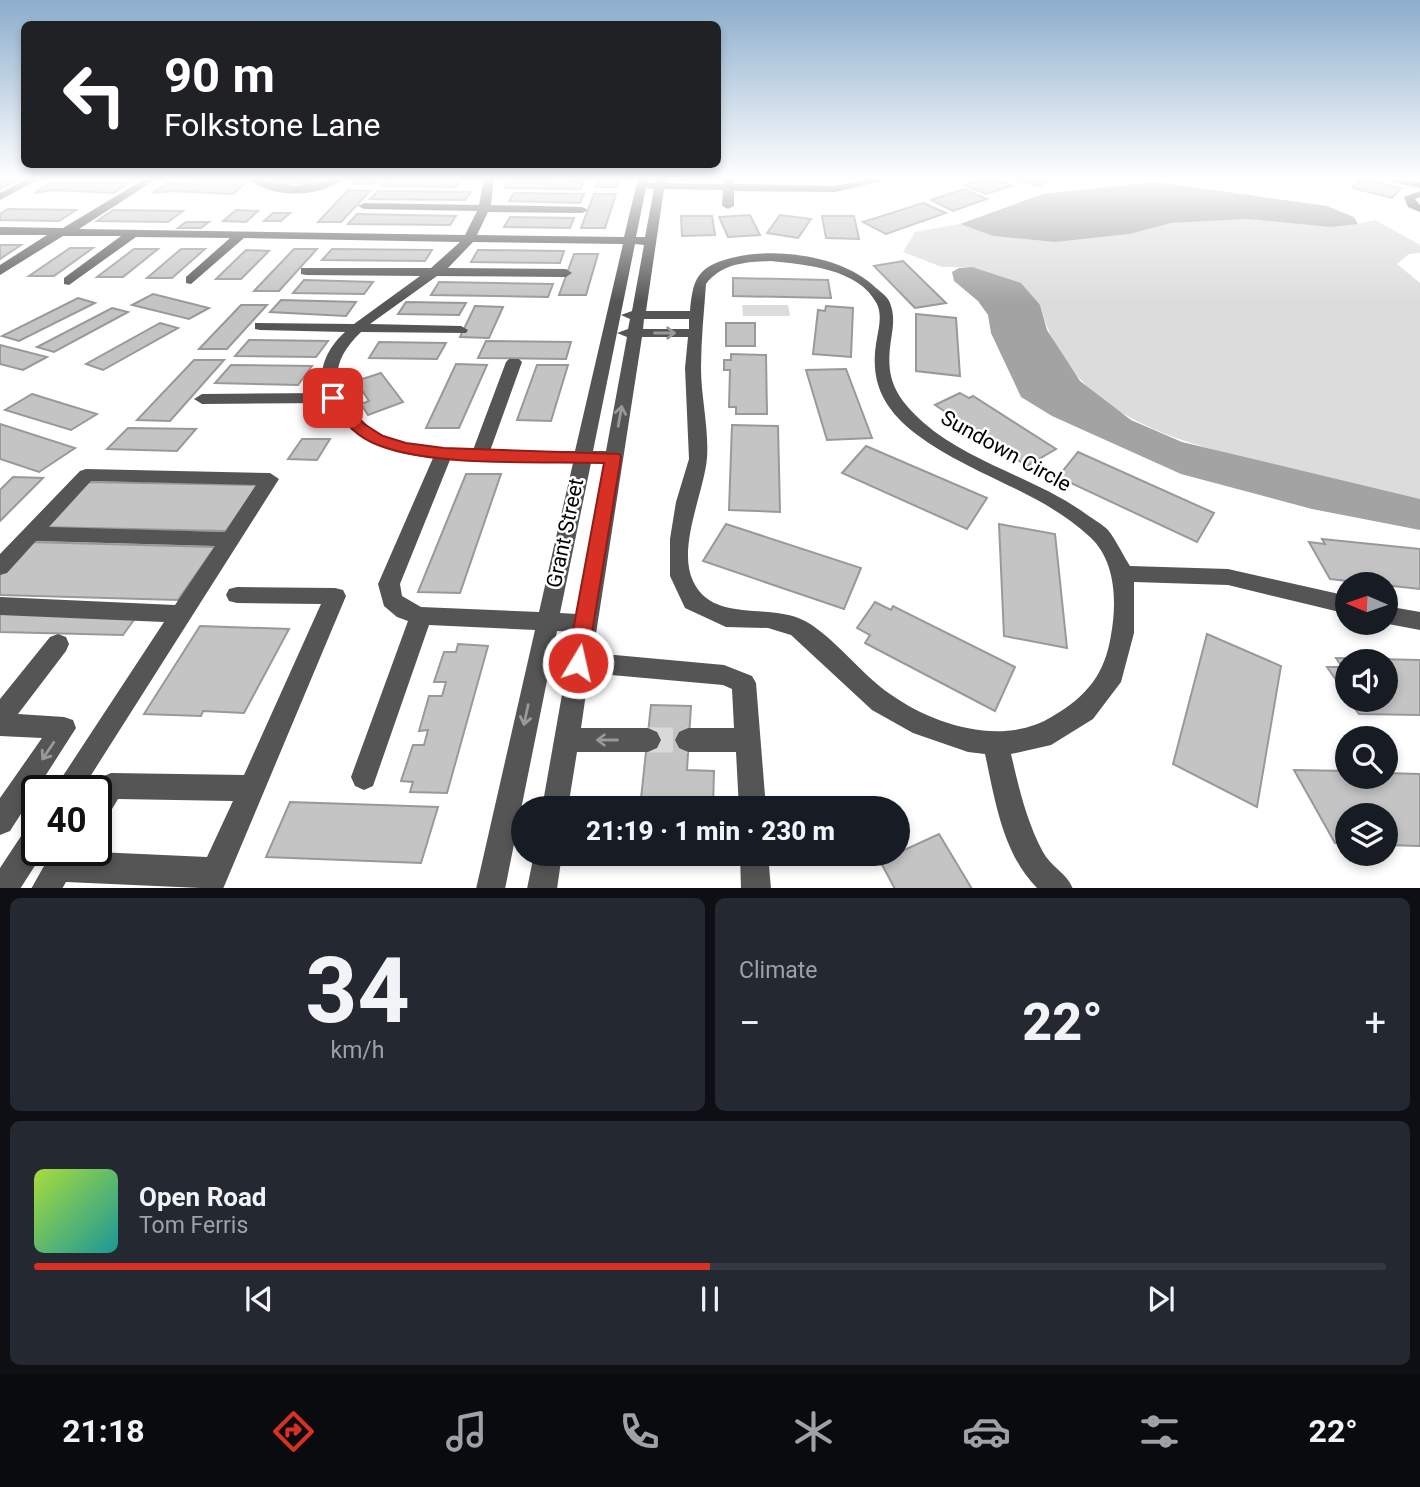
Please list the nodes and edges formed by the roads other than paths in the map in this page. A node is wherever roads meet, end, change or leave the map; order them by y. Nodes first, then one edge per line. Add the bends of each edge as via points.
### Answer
1 (83, 219) edge
2 (479, 219) edge
3 (635, 219) edge
4 (654, 219) edge
5 (0, 231) edge
6 (62, 232) junction
7 (133, 233) junction
8 (241, 235) junction
9 (468, 238) junction
10 (630, 240) junction
11 (650, 241) junction
12 (0, 271) edge
13 (306, 271) dead end
14 (436, 272) junction
15 (566, 273) dead end
16 (191, 280) dead end
17 (69, 281) dead end
18 (614, 314) junction
19 (638, 315) junction
20 (697, 324) junction
21 (260, 326) dead end
22 (356, 328) junction
23 (461, 330) dead end
24 (610, 333) junction
25 (635, 333) junction
26 (514, 362) dead end
27 (333, 398) junction
28 (202, 399) dead end
29 (444, 453) junction
30 (480, 454) junction
31 (582, 457) junction
32 (613, 457) junction
33 (31, 534) junction
34 (231, 539) junction
35 (0, 567) edge
36 (1124, 574) junction
37 (237, 595) dead end
38 (1335, 601) edge
39 (0, 606) edge
40 (181, 614) junction
41 (421, 616) junction
42 (1398, 617) edge
43 (1420, 621) edge
44 (546, 623) junction
45 (584, 623) junction
46 (58, 644) dead end
47 (578, 663) junction
48 (0, 718) edge
49 (0, 725) edge
50 (566, 740) junction
51 (648, 740) tunnel mouth
52 (688, 740) tunnel mouth
53 (748, 740) junction
54 (996, 744) junction
55 (76, 775) edge
56 (364, 777) dead end
57 (112, 786) edge
58 (252, 788) junction
59 (557, 796) edge
60 (751, 796) edge
61 (0, 821) edge
62 (21, 861) edge
63 (547, 866) edge
64 (755, 866) edge
65 (58, 869) edge
66 (211, 880) edge
67 (3, 888) edge
68 (490, 888) edge
69 (544, 888) edge
70 (757, 888) edge
71 (1059, 888) edge

1 - 6 street
2 - 9 street
3 - 10 street, Grant Street
4 - 11 street, Grant Street
5 - 6 street
6 - 7 street
6 - 12 street
7 - 8 street
7 - 17 street
8 - 9 street
8 - 16 street
9 - 10 street
9 - 14 street
10 - 11 street
10 - 18 street, Grant Street
11 - 19 street, Grant Street
13 - 14 street
14 - 15 street
14 - 22 street
18 - 19 street
18 - 24 street, Grant Street
19 - 20 street
19 - 25 street, Grant Street
25 -> 20 street
20 - 36 street, Sundown Circle via 699,284 726,263 771,257 847,271 883,302 887,320 881,357 883,382 894,403 920,429 951,449 1065,508 1100,534
20 - 54 street, Sundown Circle via 693,368 698,459 682,527 680,576 693,602 726,618 768,619 798,628 881,702 922,725
21 - 22 street
22 - 23 street
22 - 27 street via 335,352 327,372
24 - 25 street
24 - 31 street, Grant Street
32 -> 25 street, Grant Street
26 - 30 street
27 - 28 street
27 - 29 street via 359,428 377,439
29 - 30 street
29 - 41 street via 389,583 391,600
30 - 31 street
31 - 32 street
31 - 44 street, Grant Street
32 - 45 street, Grant Street
33 - 34 street
33 - 34 street via 86,475 270,479
33 - 35 street
34 - 40 street
36 - 38 street via 1228,577
36 - 54 street, Sundown Circle via 1123,633 1113,675 1084,712 1042,737
37 - 58 street via 335,596
39 - 40 street
40 - 55 street
41 - 44 street
41 - 56 street
42 - 43 street
44 - 45 street
44 -> 68 street, Grant Street
45 - 47 street, Grant Street
46 - 48 street
47 - 50 street, Grant Street
47 - 53 street via 724,675 744,683
49 -> 61 street via 64,728
51 -> 50 street
50 - 59 street, Grant Street
52 - 53 street
53 - 60 street
54 - 71 street via 1011,814 1034,865
57 - 58 street
58 - 66 street
62 - 67 street
63 - 69 street
64 - 70 street
65 - 66 street

